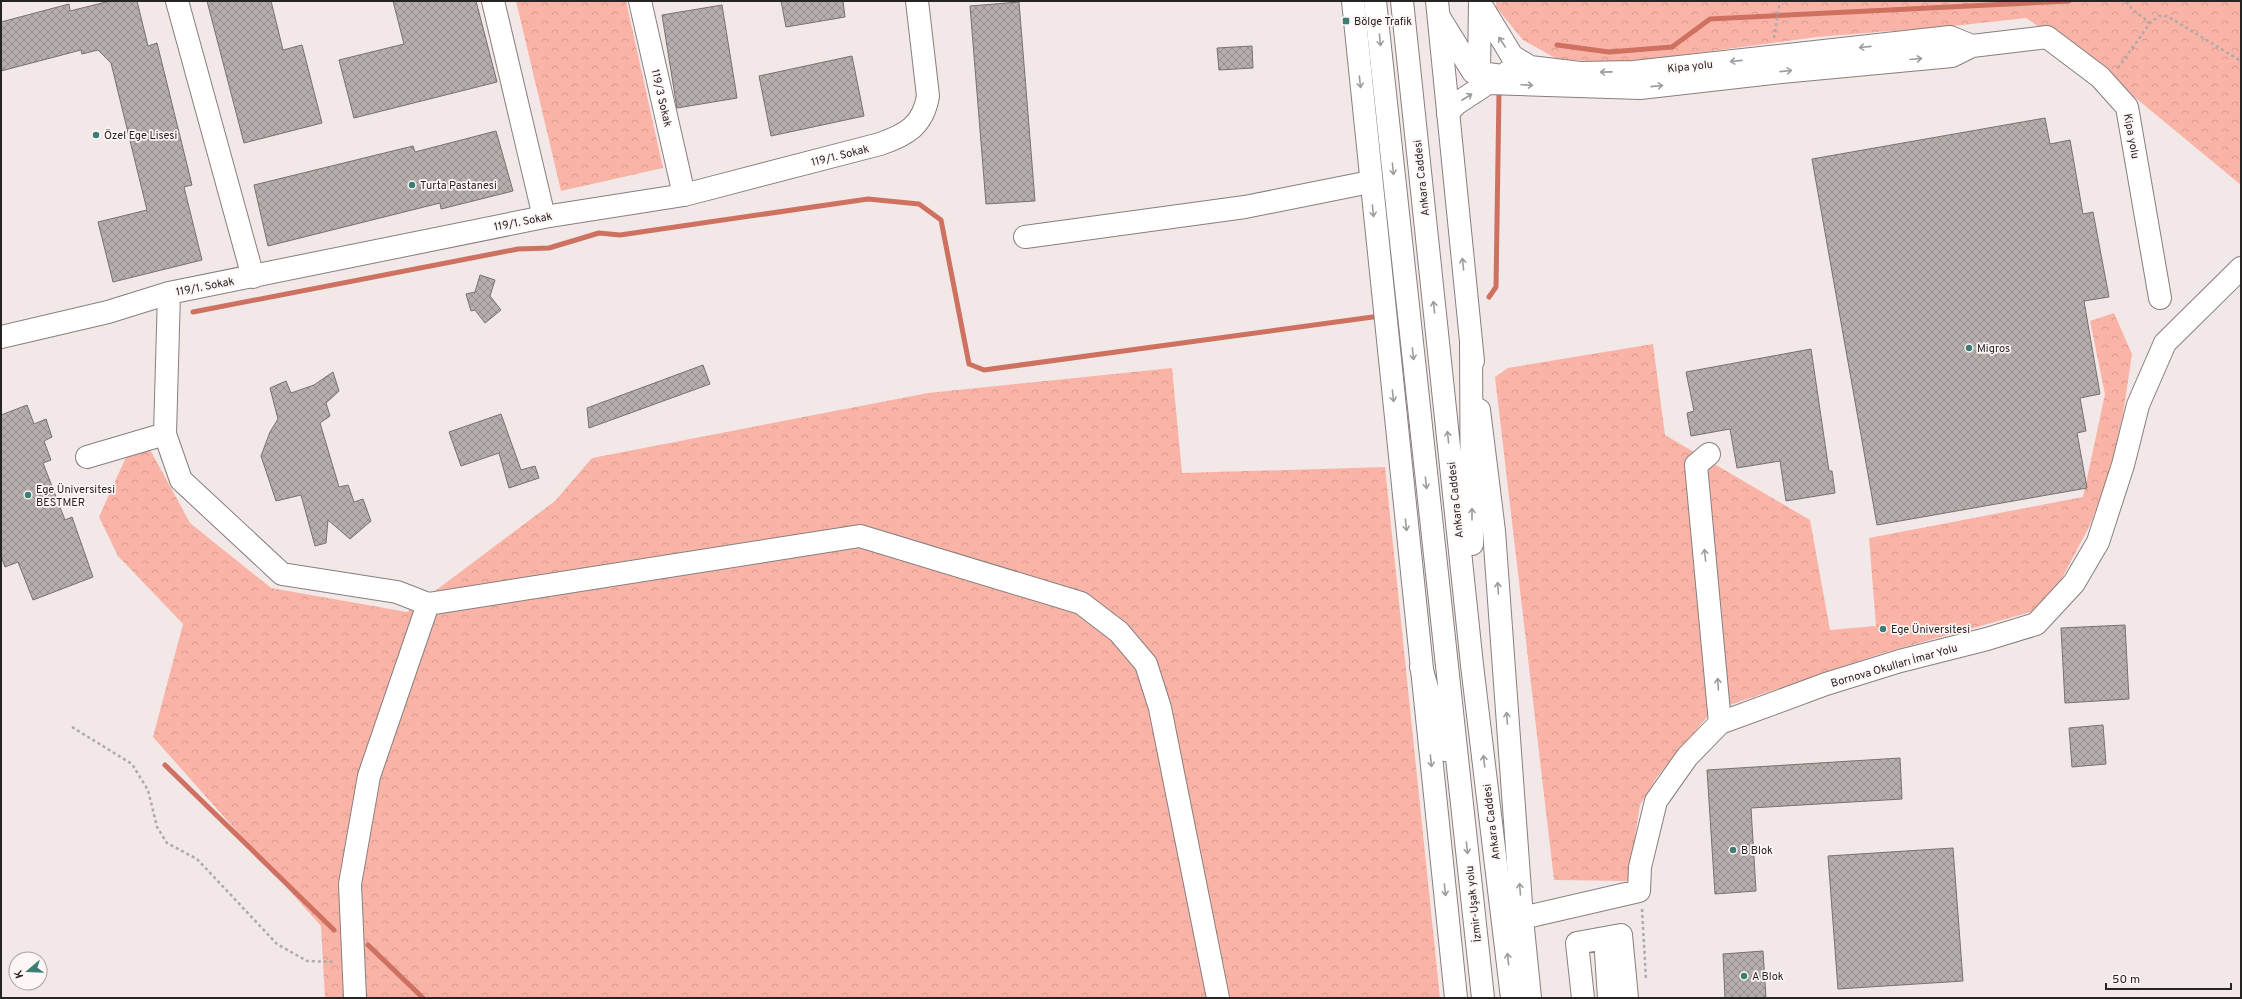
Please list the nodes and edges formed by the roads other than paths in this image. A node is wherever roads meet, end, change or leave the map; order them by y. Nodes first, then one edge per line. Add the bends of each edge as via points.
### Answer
1 (177, 1) edge
2 (493, 1) edge
3 (640, 1) edge
4 (917, 1) edge
5 (1353, 1) edge
6 (1376, 1) edge
7 (1402, 1) edge
8 (1480, 1) edge
9 (1438, 9) edge
10 (1972, 46) junction
11 (1530, 68) junction
12 (1484, 78) junction
13 (1448, 113) junction
14 (1370, 182) junction
15 (684, 195) junction
16 (544, 217) junction
17 (1025, 237) dead end
18 (2241, 268) edge
19 (253, 277) junction
20 (169, 293) junction
21 (2160, 298) dead end
22 (1, 337) edge
23 (1471, 343) junction
24 (166, 434) junction
25 (1709, 454) dead end
26 (86, 457) dead end
27 (428, 604) junction
28 (1472, 665) junction
29 (1421, 666) junction
30 (1720, 723) junction
31 (1462, 809) junction
32 (1522, 918) junction
33 (1605, 938) junction
34 (355, 998) edge
35 (1218, 998) edge
36 (1456, 998) edge
37 (1483, 998) edge
38 (1512, 998) edge
39 (1530, 998) edge
40 (1583, 998) edge
41 (1609, 998) edge
42 (1627, 998) edge

1 - 19 main road
2 - 16 main road
3 - 15 main road, 119/3 Sokak
4 - 15 main road, 119/1. Sokak via 928,96 926,110 916,124 902,136
5 -> 14 main road
6 -> 31 main road
28 -> 7 main road, Ankara Caddesi
11 -> 8 main road via 1512,56
8 - 12 main road
9 - 12 main road via 1473,72
9 - 13 main road, Ankara Caddesi
10 -> 11 main road, Kipa yolu via 1950,37 1634,72 1580,72
12 -> 10 main road, Kipa yolu via 1640,88 1952,56
10 - 21 main road, Kipa yolu via 2047,36 2106,83 2127,107
11 - 12 main road, Kipa yolu via 1511,70 1502,76
13 -> 12 main road
23 -> 13 main road, Ankara Caddesi
14 - 17 main road via 1245,207
14 -> 29 main road
15 - 16 main road, 119/1. Sokak
16 - 19 main road, 119/1. Sokak
18 - 30 main road, Bornova Okulları İmar Yolu via 2165,344 2138,406 2123,465 2098,542 2074,583 2036,624 1855,675
19 - 20 main road, 119/1. Sokak
20 - 22 main road, 119/1. Sokak via 108,312
20 - 24 main road
28 -> 23 main road
32 -> 23 main road, Ankara Caddesi via 1494,532
24 - 26 main road
24 - 27 main road via 181,480 282,574 397,592
30 -> 25 main road via 1696,464
27 - 34 main road via 370,776 350,884
27 - 35 main road via 860,536 1081,603 1119,632 1146,664 1160,708
38 -> 28 main road, Ankara Caddesi
29 - 31 main road
29 -> 36 main road
30 - 32 main road, Bornova Okulları İmar Yolu via 1687,757 1656,801 1640,867 1640,891
31 -> 37 main road, İzmir-Uşak yolu
32 - 39 main road, Ankara Caddesi
33 - 40 main road via 1577,942
33 - 41 main road
33 - 42 main road via 1621,935

